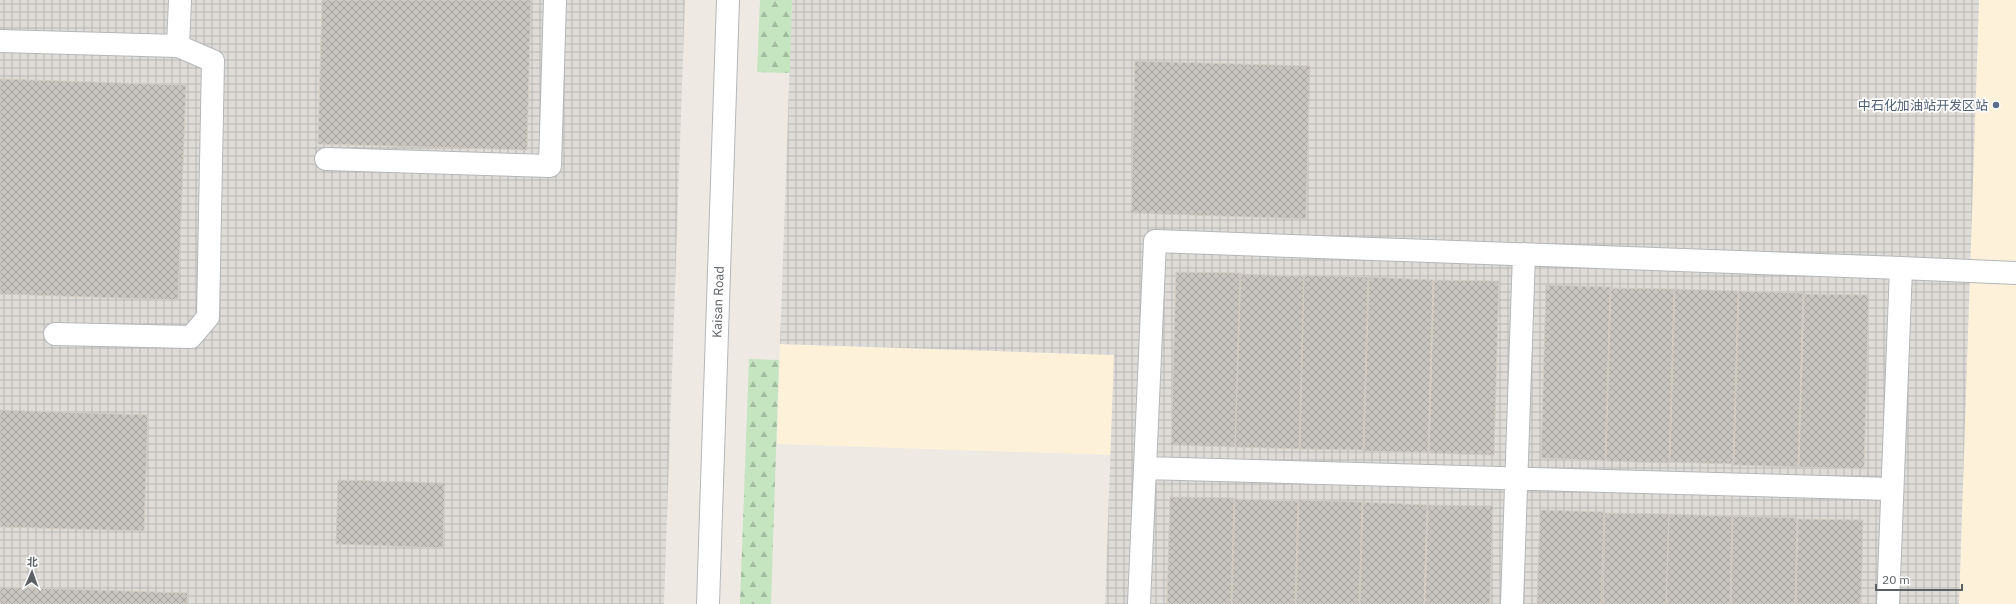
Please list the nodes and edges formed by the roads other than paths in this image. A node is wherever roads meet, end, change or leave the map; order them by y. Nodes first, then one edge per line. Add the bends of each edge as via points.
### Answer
1 (180, 0) edge
2 (555, 0) edge
3 (728, 0) edge
4 (0, 41) edge
5 (178, 46) junction
6 (326, 159) dead end
7 (1524, 254) junction
8 (1900, 268) junction
9 (2016, 273) edge
10 (54, 334) dead end
11 (1145, 468) junction
12 (1517, 479) junction
13 (1892, 489) junction
14 (708, 604) edge
15 (1139, 604) edge
16 (1512, 604) edge
17 (1888, 604) edge

1 - 5 street
2 - 6 street via 550,166
3 - 14 street, Kaisan Road
4 - 5 street
5 - 10 street via 213,61 208,317 191,337
7 - 8 street
7 - 11 street via 1155,241
7 - 12 street
8 - 9 street
8 - 13 street
11 - 12 street
11 - 15 street
12 - 13 street
12 - 16 street
13 - 17 street

